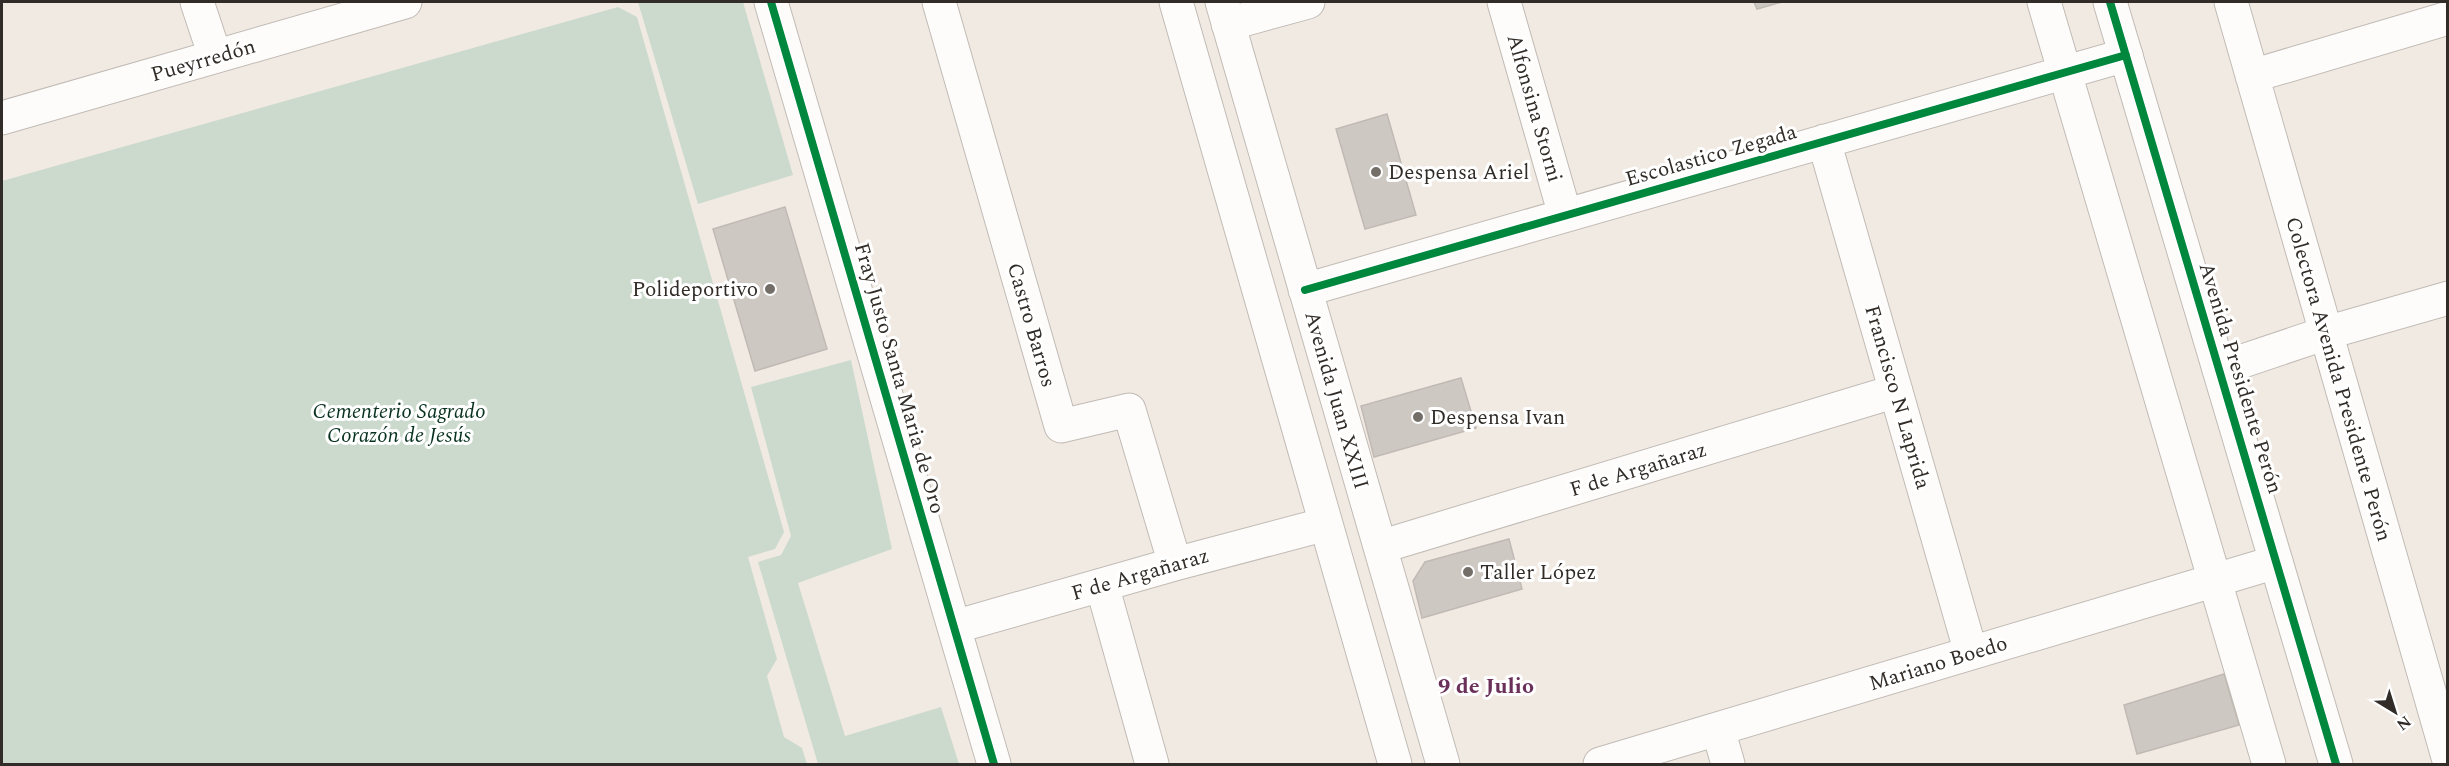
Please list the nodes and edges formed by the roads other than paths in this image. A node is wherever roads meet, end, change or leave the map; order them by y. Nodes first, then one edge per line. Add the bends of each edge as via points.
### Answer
1 (197, 2) edge
2 (405, 2) edge
3 (771, 2) edge
4 (939, 2) edge
5 (1176, 2) edge
6 (1308, 2) edge
7 (1504, 2) edge
8 (2044, 2) edge
9 (2110, 2) edge
10 (2231, 2) edge
11 (1225, 13) edge
12 (2448, 18) edge
13 (2126, 55) junction
14 (214, 56) junction
15 (2065, 72) junction
16 (2252, 76) junction
17 (2, 118) edge
18 (1824, 141) junction
19 (1565, 215) junction
20 (1305, 290) junction
21 (2448, 298) edge
22 (2326, 333) junction
23 (2219, 369) junction
24 (1896, 391) junction
25 (1326, 524) junction
26 (1380, 548) junction
27 (2276, 562) junction
28 (1175, 564) junction
29 (2215, 580) junction
30 (1102, 585) junction
31 (954, 627) junction
32 (1971, 653) junction
33 (1718, 729) junction
34 (2448, 757) edge
35 (994, 765) edge
36 (1152, 765) edge
37 (1395, 765) edge
38 (1443, 765) edge
39 (1600, 765) edge
40 (1728, 765) edge
41 (2269, 765) edge
42 (2336, 765) edge

1 - 14 street
2 - 14 street, Pueyrredón
3 - 31 street, Fray Justo Santa Maria de Oro
4 - 28 street, Castro Barros via 1061,426 1129,410
5 - 25 street
6 - 11 street
7 - 19 street, Alfonsina Storni
8 - 15 street
9 - 13 street, Avenida Presidente Perón
10 - 16 street, Colectora Avenida Presidente Perón
11 - 20 street, Avenida Juan XXIII
12 - 16 street
13 - 15 street, Escolastico Zegada
13 - 23 street, Avenida Presidente Perón
14 - 17 street, Pueyrredón
15 - 18 street, Escolastico Zegada
15 - 29 street
16 - 22 street, Colectora Avenida Presidente Perón
18 - 19 street, Escolastico Zegada
18 - 24 street, Francisco N Laprida
19 - 20 street, Escolastico Zegada
20 - 26 street, Avenida Juan XXIII
21 - 22 street
22 - 23 street
22 - 34 street, Colectora Avenida Presidente Perón
23 - 27 street, Avenida Presidente Perón
24 - 26 street, F de Argañaraz
24 - 32 street, Francisco N Laprida
25 - 28 street, F de Argañaraz
25 - 37 street
26 - 38 street, Avenida Juan XXIII
27 - 29 street, Mariano Boedo
27 - 42 street, Avenida Presidente Perón
28 - 30 street, F de Argañaraz
29 - 32 street, Mariano Boedo
29 - 41 street
30 - 31 street, F de Argañaraz
30 - 36 street
31 - 35 street, Fray Justo Santa Maria de Oro
32 - 33 street, Mariano Boedo
33 - 39 street, Mariano Boedo
33 - 40 street

